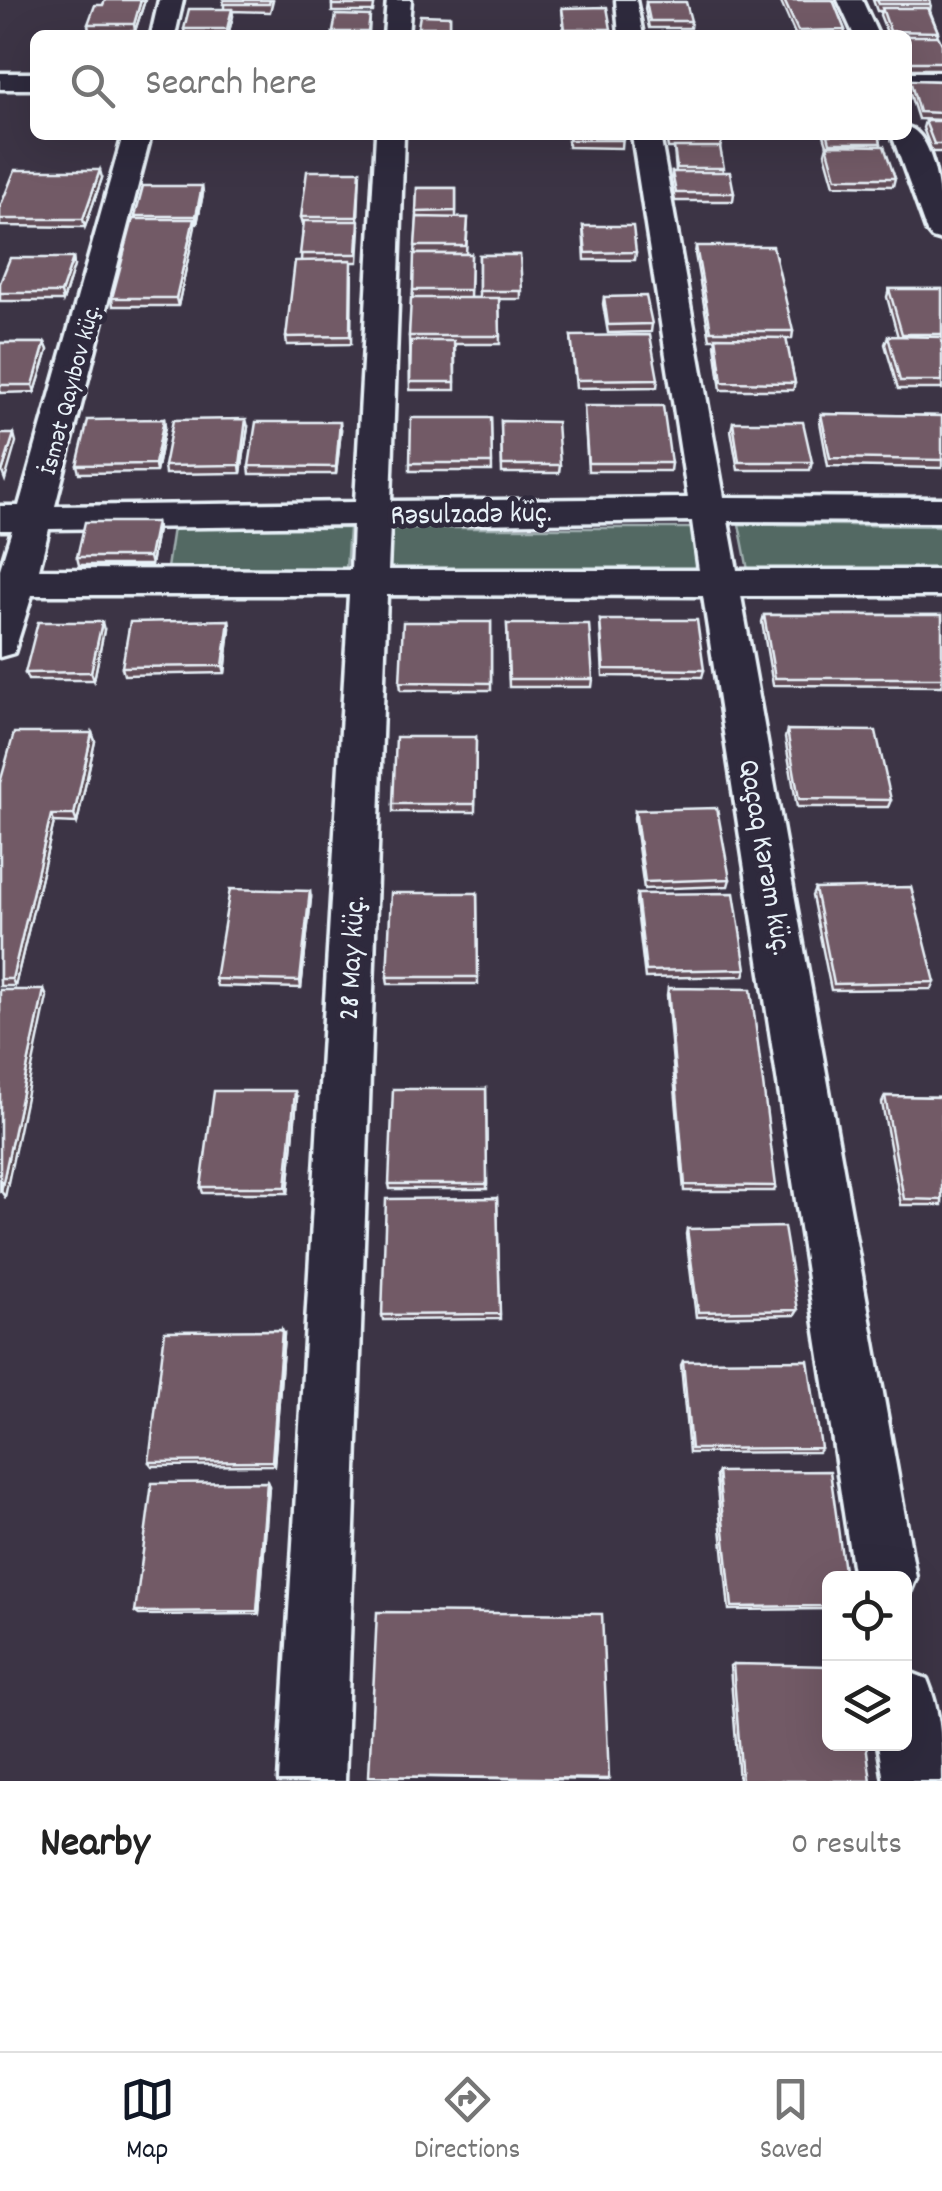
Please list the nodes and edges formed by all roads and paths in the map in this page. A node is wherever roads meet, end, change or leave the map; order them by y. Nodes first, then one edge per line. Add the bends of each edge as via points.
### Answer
1 (171, 0) edge
2 (399, 0) edge
3 (850, 0) edge
4 (626, 3) dead end
5 (164, 30) edge
6 (396, 30) edge
7 (630, 30) edge
8 (864, 30) edge
9 (912, 80) edge
10 (942, 80) edge
11 (0, 81) edge
12 (30, 81) edge
13 (135, 140) edge
14 (390, 140) edge
15 (647, 140) edge
16 (908, 140) edge
17 (942, 232) edge
18 (709, 509) junction
19 (942, 510) edge
20 (372, 513) junction
21 (16, 518) edge
22 (8, 583) edge
23 (368, 583) junction
24 (721, 583) junction
25 (942, 583) edge
26 (0, 643) edge
27 (884, 1571) edge
28 (912, 1751) edge
29 (312, 1781) edge
30 (917, 1781) edge

1 - 5 street
2 - 6 street
3 - 8 street
4 - 7 street
9 - 10 street
11 - 12 street
13 - 21 street, İsmət Qayıbov küç.
14 - 20 street, 28 May küç.
15 - 18 street, Qaçaq Kərəm küç.
16 - 17 street
18 - 19 street, Rəsulzadə küç.
18 - 20 street, Rəsulzadə küç.
18 - 24 street, Qaçaq Kərəm küç.
20 - 21 street, Rəsulzadə küç.
20 - 23 street, 28 May küç.
21 - 22 street, İsmət Qayıbov küç.
22 - 23 street
22 - 26 street, İsmət Qayıbov küç.
23 - 24 street
23 - 29 street, 28 May küç.
24 - 25 street
24 - 27 street, Qaçaq Kərəm küç.
28 - 30 street

